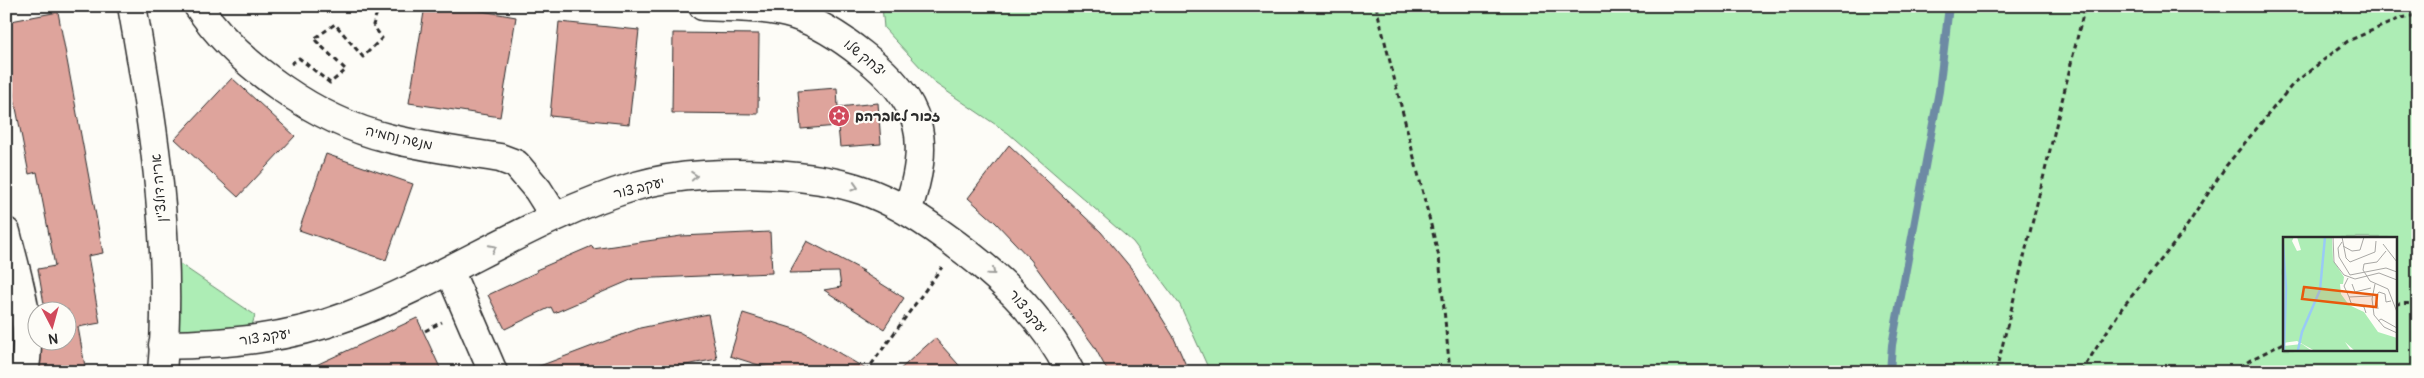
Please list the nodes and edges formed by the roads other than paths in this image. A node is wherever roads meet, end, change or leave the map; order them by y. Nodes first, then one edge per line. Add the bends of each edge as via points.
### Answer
1 (132, 6) edge
2 (198, 6) edge
3 (703, 6) edge
4 (907, 211) junction
5 (555, 217) junction
6 (6, 232) edge
7 (449, 270) junction
8 (163, 345) junction
9 (24, 372) edge
10 (162, 372) edge
11 (494, 372) edge
12 (1070, 372) edge

1 - 8 street, אריה דולצ'ין via 158,168 164,238
2 - 5 street, מנשה נחמיה via 239,53 272,81 307,104 344,123 387,138 500,158 516,164
3 - 4 street, יצחק שלו via 794,15 842,39 879,68 905,95 918,128 921,158 918,181
5 -> 4 street, יעקב צור via 639,186 686,177 740,173 833,180 878,194
4 -> 12 street, יעקב צור via 958,245 1000,279 1036,318
7 -> 5 street, יעקב צור
6 - 9 street via 24,309 27,356
7 - 8 street, יעקב צור via 397,297 303,331 264,339
7 - 11 street
8 - 10 street, אריה דולצ'ין

